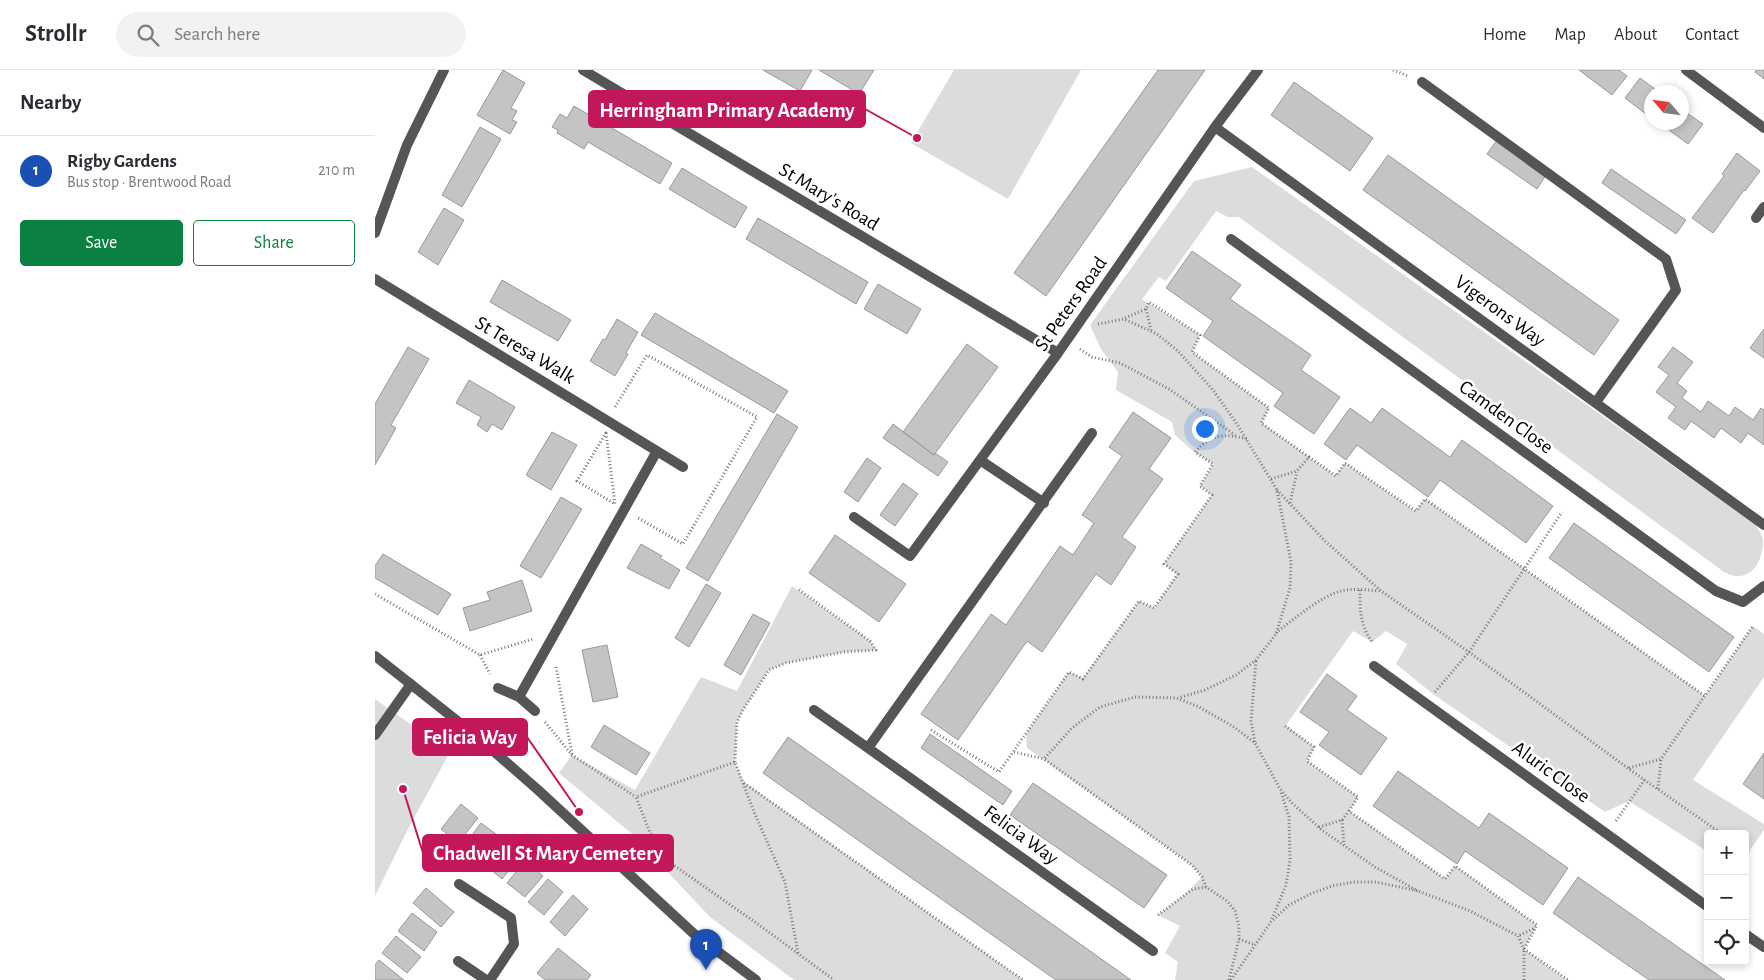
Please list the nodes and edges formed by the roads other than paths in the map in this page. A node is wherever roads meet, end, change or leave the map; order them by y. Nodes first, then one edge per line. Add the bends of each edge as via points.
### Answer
1 (444, 70) edge
2 (583, 70) edge
3 (1258, 70) edge
4 (1686, 70) edge
5 (1423, 82) dead end
6 (1215, 127) junction
7 (1764, 128) edge
8 (1764, 207) edge
9 (1756, 218) dead end
10 (375, 232) edge
11 (1231, 238) dead end
12 (375, 279) edge
13 (1058, 353) junction
14 (1597, 402) junction
15 (1092, 433) dead end
16 (657, 451) junction
17 (980, 460) junction
18 (683, 467) dead end
19 (1043, 503) junction
20 (854, 517) dead end
21 (1764, 525) edge
22 (1764, 586) edge
23 (375, 656) edge
24 (1374, 666) dead end
25 (411, 684) junction
26 (498, 688) road end
27 (519, 697) junction
28 (535, 710) road end
29 (814, 710) dead end
30 (375, 735) edge
31 (868, 748) junction
32 (459, 884) dead end
33 (1704, 904) edge
34 (1749, 937) edge
35 (1764, 948) edge
36 (1153, 951) dead end
37 (458, 961) dead end
38 (486, 980) edge
39 (490, 980) edge
40 (755, 980) edge

1 - 10 street via 407,145
2 - 13 street, St Mary's Road
3 - 6 street, St Peters Road
4 - 7 street
5 - 14 street via 1666,259 1676,290
6 - 13 street, St Peters Road
6 - 14 street, Vigerons Way
8 - 9 street
11 - 22 street, Camden Close via 1716,590 1743,602
12 - 16 street, St Teresa Walk
13 - 17 street, St Peters Road
14 - 21 street, Vigerons Way
15 - 19 street
16 - 18 street, St Teresa Walk
16 - 27 street
17 - 19 street
17 - 20 street, St Peters Road via 910,556
19 - 31 street
23 - 25 street
24 - 33 street, Aluric Close
25 - 30 street
25 - 40 street via 537,789 693,933
26 - 27 street
27 - 28 street
29 - 31 street, Felicia Way
31 - 36 street, Felicia Way
32 - 39 street via 511,918 514,944
34 - 35 street
37 - 38 street

